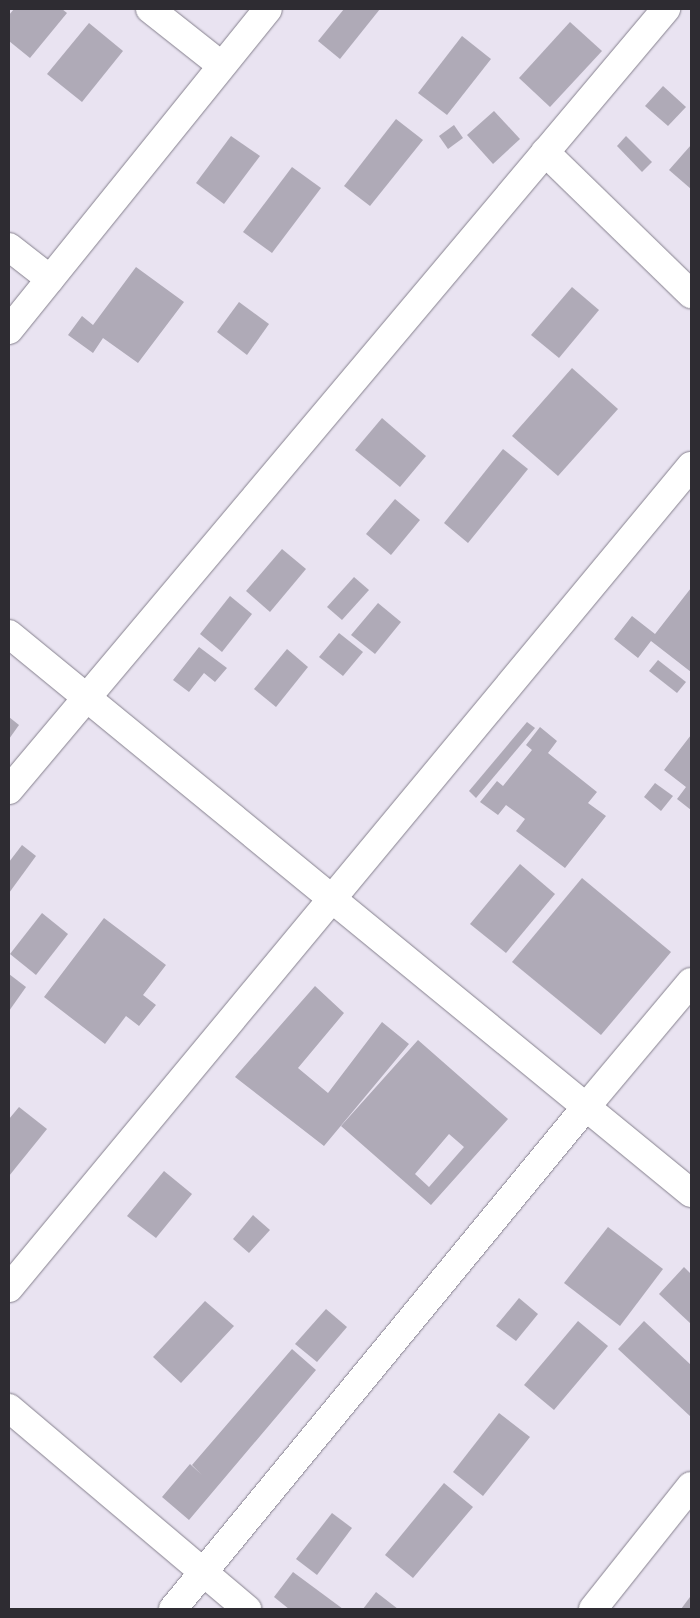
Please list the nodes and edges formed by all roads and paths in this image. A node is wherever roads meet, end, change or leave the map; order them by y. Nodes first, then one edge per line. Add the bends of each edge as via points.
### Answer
1 (150, 9) edge
2 (268, 9) edge
3 (666, 9) edge
4 (221, 65) junction
5 (545, 152) junction
6 (9, 247) edge
7 (50, 279) junction
8 (691, 294) edge
9 (9, 330) edge
10 (691, 466) edge
11 (9, 634) edge
12 (85, 698) junction
13 (9, 790) edge
14 (333, 898) junction
15 (691, 982) edge
16 (586, 1107) junction
17 (691, 1193) edge
18 (9, 1288) edge
19 (9, 1408) edge
20 (691, 1486) edge
21 (203, 1573) junction
22 (173, 1609) edge
23 (247, 1609) edge
24 (593, 1609) edge

1 - 4 street
2 - 4 street
3 - 5 street
4 - 7 street
5 - 8 street
5 - 12 street
6 - 7 street
7 - 9 street
10 - 14 street
11 - 12 street
12 - 13 street
12 - 14 street
14 - 16 street
14 - 18 street
15 - 16 street
16 - 17 street
16 - 21 street
19 - 21 street
20 - 24 street
21 - 22 street
21 - 23 street

